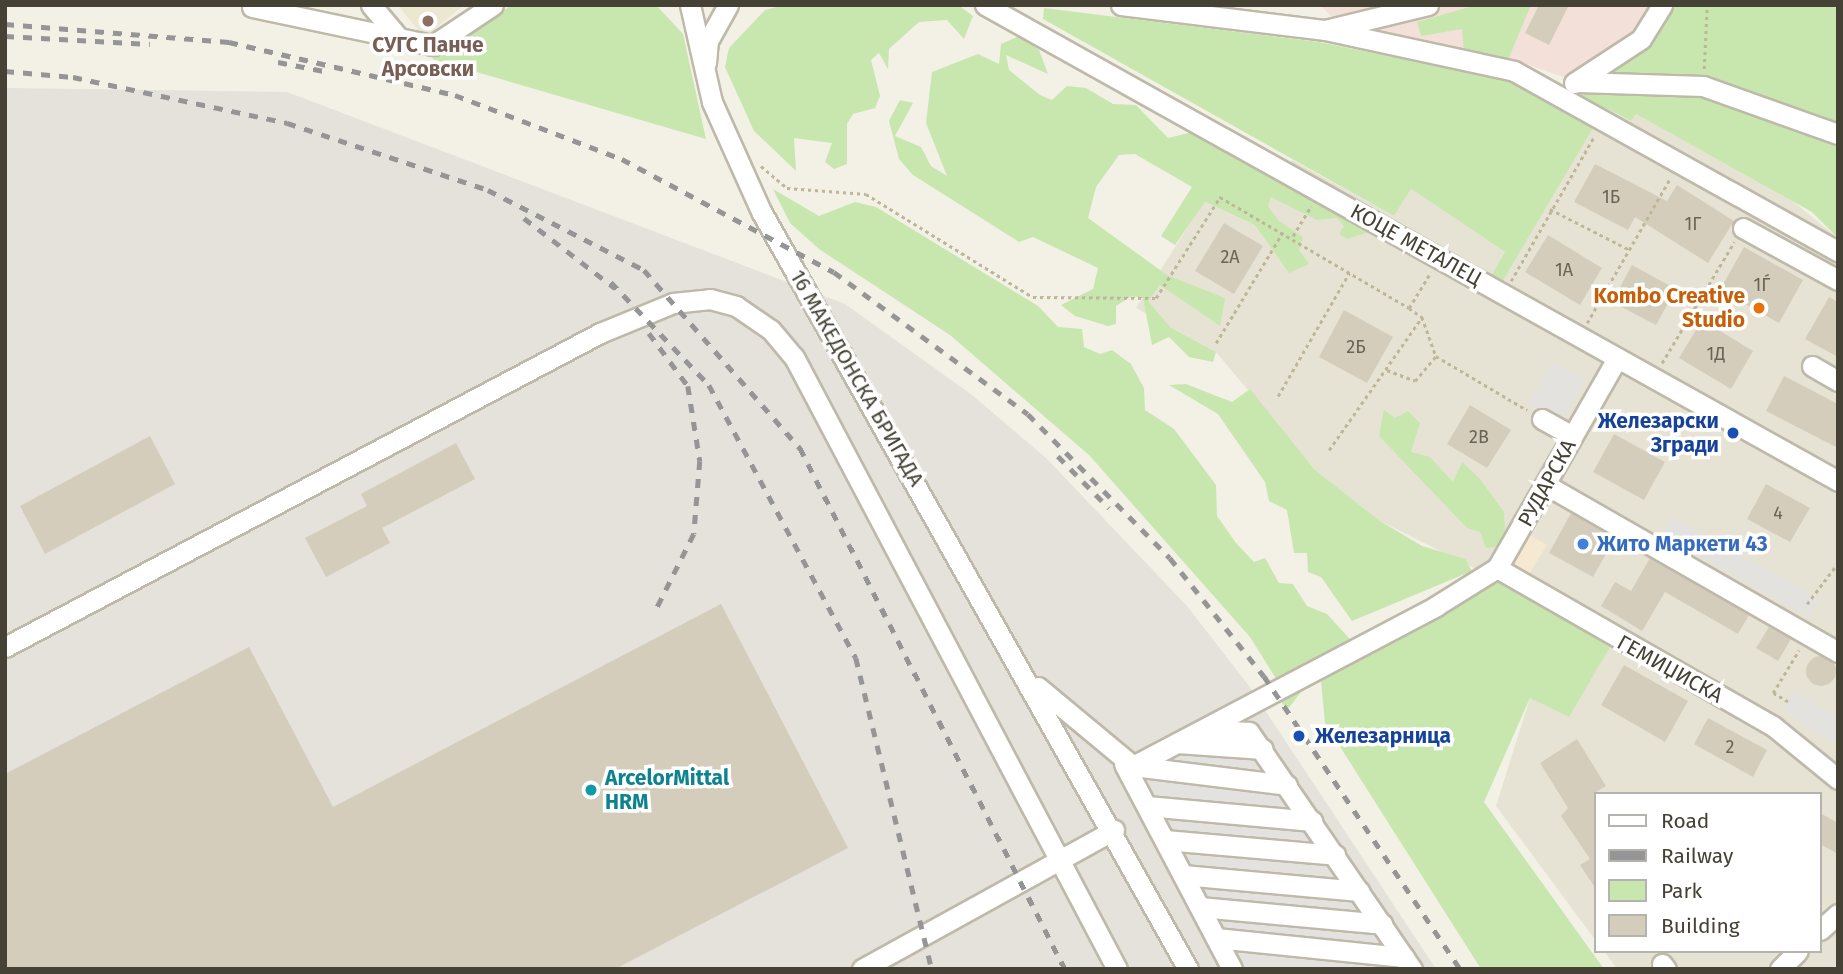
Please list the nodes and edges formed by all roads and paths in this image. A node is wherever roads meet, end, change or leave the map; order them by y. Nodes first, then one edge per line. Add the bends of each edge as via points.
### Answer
1 (371, 5) edge
2 (493, 5) edge
3 (690, 5) edge
4 (728, 5) edge
5 (1121, 5) edge
6 (1428, 5) edge
7 (1662, 5) edge
8 (1707, 5) edge
9 (252, 7) dead end
10 (993, 7) edge
11 (1349, 14) edge
12 (1325, 30) junction
13 (399, 38) junction
14 (705, 74) junction
15 (1578, 82) junction
16 (1703, 86) junction
17 (1553, 88) junction
18 (1606, 117) junction
19 (1838, 134) edge
20 (732, 155) junction
21 (1681, 159) junction
22 (1320, 191) junction
23 (1550, 209) junction
24 (1743, 228) joint
25 (1283, 232) junction
26 (1292, 237) junction
27 (1630, 250) junction
28 (1838, 251) edge
29 (1440, 257) junction
30 (1349, 273) junction
31 (1838, 280) edge
32 (1504, 294) junction
33 (1409, 308) junction
34 (1422, 317) junction
35 (1578, 338) junction
36 (1216, 344) dead end
37 (1436, 356) junction
38 (1616, 360) junction
39 (1812, 366) dead end
40 (1387, 370) junction
41 (1652, 381) junction
42 (1838, 382) edge
43 (1278, 396) dead end
44 (1542, 419) joint
45 (1573, 436) junction
46 (1328, 450) dead end
47 (1838, 481) edge
48 (1548, 486) junction
49 (1838, 563) edge
50 (1497, 568) junction
51 (1807, 604) dead end
52 (1808, 635) junction
53 (5, 647) edge
54 (1838, 652) edge
55 (1024, 675) junction
56 (1788, 702) dead end
57 (1197, 732) junction
58 (1176, 743) junction
59 (1263, 749) junction
60 (1128, 765) junction
61 (1838, 779) edge
62 (1287, 785) junction
63 (1147, 806) junction
64 (1312, 821) junction
65 (1114, 830) junction
66 (1165, 840) junction
67 (1335, 855) junction
68 (1061, 862) junction
69 (1183, 875) junction
70 (1359, 891) junction
71 (1200, 907) junction
72 (1838, 915) edge
73 (1382, 924) junction
74 (1822, 928) edge
75 (1216, 938) junction
76 (1796, 953) edge
77 (1408, 963) edge
78 (862, 969) edge
79 (1117, 969) edge
80 (1188, 969) edge
81 (1232, 969) edge
82 (1780, 969) edge

1 - 13 street
2 - 13 street via 433,45
3 - 14 street, 16 МАКЕДОНСКА БРИГАДА
4 - 14 street, 16 МАКЕДОНСКА БРИГАДА via 708,41
5 - 12 street
6 - 11 street
7 - 15 street via 1641,39
8 - 16 path
9 - 13 street
10 - 22 street, КОЦЕ МЕТАЛЕЦ
11 - 12 street
12 - 17 street via 1514,71
14 - 20 street, 16 МАКЕДОНСКА БРИГАДА
15 - 16 street
15 - 17 street
16 - 19 street
17 - 18 street
18 - 21 street
18 - 23 path
20 - 25 path via 753,160 787,188 866,194 1033,297 1156,298 1220,197
20 - 55 street, 16 МАКЕДОНСКА БРИГАДА
21 - 27 path
21 - 28 street
22 - 26 path
22 - 29 street, КОЦЕ МЕТАЛЕЦ
23 - 27 path
23 - 32 path
24 - 31 street
24 - 41 path
25 - 26 path
25 - 36 path
26 - 30 path
27 - 35 path
29 - 32 street, КОЦЕ МЕТАЛЕЦ
29 - 33 path
30 - 33 path
30 - 43 path
32 - 35 street, КОЦЕ МЕТАЛЕЦ
33 - 34 path
34 - 37 path
34 - 40 path
35 - 38 street, КОЦЕ МЕТАЛЕЦ
37 - 40 path via 1415,381
37 - 44 path
38 - 41 street, КОЦЕ МЕТАЛЕЦ
38 - 45 street, РУДАРСКА
39 - 42 street
40 - 46 path
41 - 47 street, КОЦЕ МЕТАЛЕЦ
44 - 45 street
45 - 48 street, РУДАРСКА
48 - 50 street, РУДАРСКА
48 - 52 street
49 - 51 path
50 - 57 street via 1316,673
50 - 61 street, ГЕМИЏИСКА via 1773,726
52 - 54 street
52 - 56 path via 1773,693
53 - 68 street via 600,333 660,306 710,299 736,306 771,330 794,357
55 - 60 street
55 - 65 street, 16 МАКЕДОНСКА БРИГАДА
57 - 58 street
57 - 59 street via 1241,727
58 - 59 street
58 - 60 street
59 - 62 street
60 - 62 street
60 - 63 street
62 - 64 street
63 - 64 street
63 - 66 street
64 - 67 street
65 - 68 street
65 - 80 street, 16 МАКЕДОНСКА БРИГАДА
66 - 67 street
66 - 69 street
67 - 70 street
68 - 78 street
68 - 79 street
69 - 70 street
69 - 71 street
70 - 73 street
71 - 73 street
71 - 75 street
72 - 74 street
73 - 77 street
75 - 77 street
75 - 81 street
76 - 82 street

